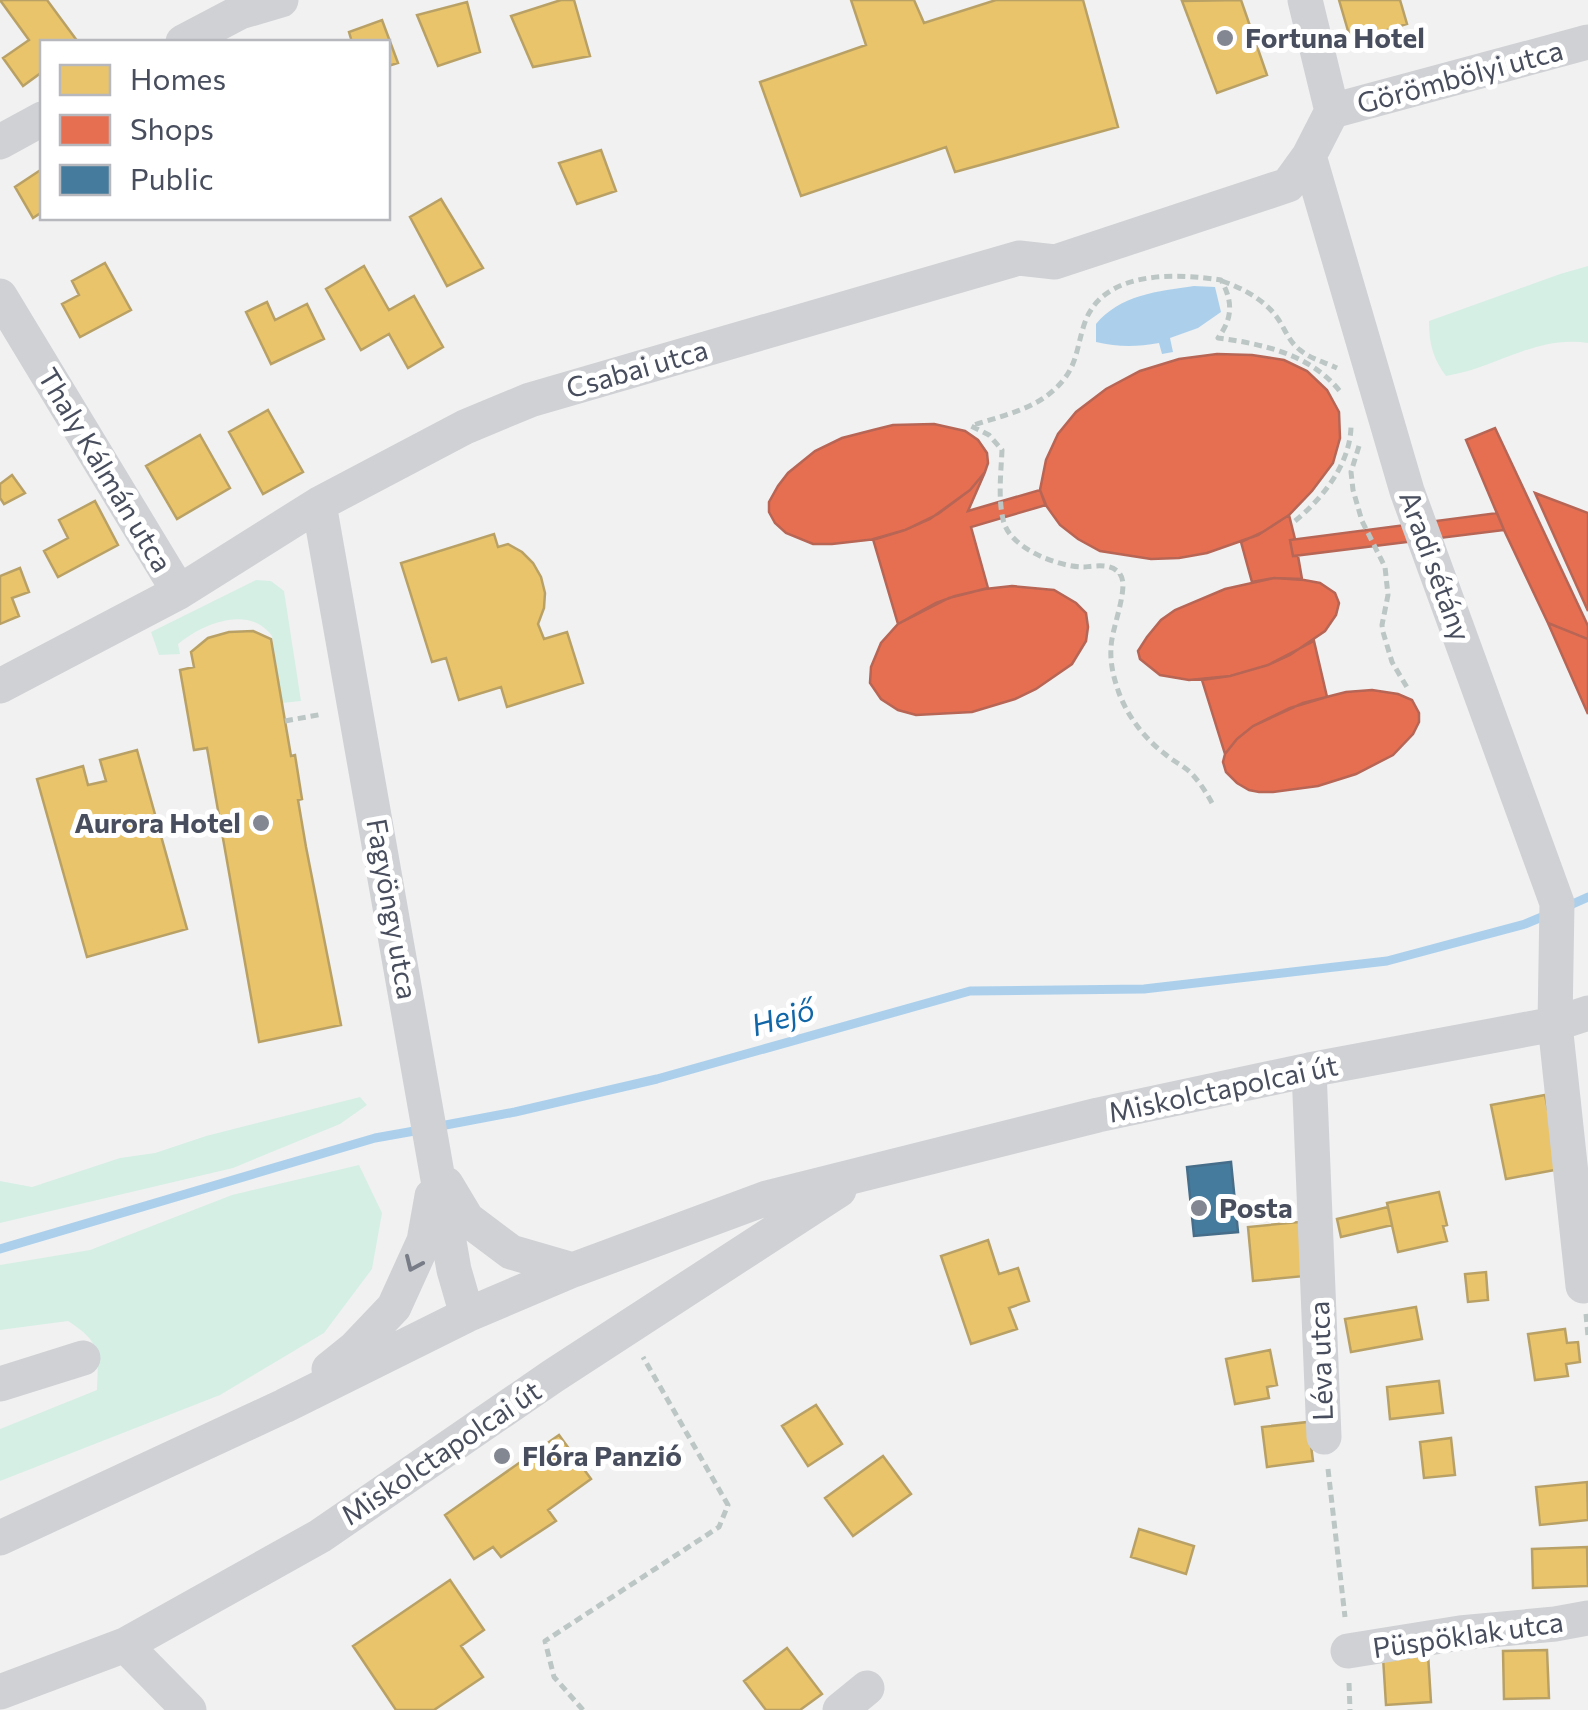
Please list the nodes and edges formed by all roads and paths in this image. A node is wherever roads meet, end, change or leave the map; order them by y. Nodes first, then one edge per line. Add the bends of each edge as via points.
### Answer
1 (281, 0) edge
2 (1304, 0) edge
3 (239, 6) edge
4 (187, 40) edge
5 (1588, 42) edge
6 (1332, 111) junction
7 (40, 119) edge
8 (0, 142) edge
9 (1309, 156) junction
10 (1221, 280) junction
11 (0, 296) edge
12 (1343, 371) dead end
13 (1349, 407) dead end
14 (1351, 420) dead end
15 (1361, 437) dead end
16 (319, 504) junction
17 (1294, 522) dead end
18 (179, 592) junction
19 (0, 686) edge
20 (1408, 688) dead end
21 (1212, 803) dead end
22 (1572, 1019) edge
23 (1309, 1070) junction
24 (437, 1170) junction
25 (861, 1176) junction
26 (573, 1270) junction
27 (1583, 1286) dead end
28 (466, 1315) junction
29 (626, 1329) junction
30 (83, 1358) dead end
31 (0, 1384) edge
32 (284, 1406) junction
33 (1324, 1436) joint
34 (0, 1538) edge
35 (1588, 1618) edge
36 (126, 1645) junction
37 (1348, 1651) joint
38 (0, 1692) edge
39 (189, 1710) edge
40 (583, 1710) edge

1 - 3 street
2 - 6 street
3 - 4 street
5 - 6 street, Görömbölyi utca
6 - 9 street
7 - 8 street
9 - 16 street, Csabai utca via 1288,185 1055,262 1019,258 530,400
9 - 22 street, Aradi sétány via 1407,491 1557,903 1557,944
10 - 12 path via 1260,300 1297,348
10 - 13 path via 1231,310 1218,338 1301,360 1333,381
10 - 21 path via 1166,276 1111,290 1090,313 1075,362 1056,389 1030,406 971,426 1002,450 1003,523 1016,539 1053,562 1107,566 1122,576 1111,648 1120,694 1146,738 1188,771
11 - 18 street, Thaly Kálmán utca
14 - 17 path via 1334,478
15 - 20 path via 1353,490 1385,567 1383,632
16 - 18 street, Csabai utca
16 - 24 street, Fagyöngy utca
18 - 19 street, Csabai utca
22 - 23 street, Miskolctapolcai út
22 - 27 street, Aradi sétány
23 - 25 street, Miskolctapolcai út
23 - 33 street, Léva utca
24 - 26 street via 466,1218 510,1252
24 - 28 street, Fagyöngy utca
24 -> 32 street via 424,1241 394,1308
25 - 26 street, Miskolctapolcai út via 767,1198
25 - 29 street, Miskolctapolcai út
26 - 28 street, Miskolctapolcai út
28 - 32 street, Miskolctapolcai út
29 - 36 street, Miskolctapolcai út via 320,1536
29 - 40 path via 728,1505 719,1527 545,1641 554,1677
30 - 31 street
32 - 34 street, Miskolctapolcai út
33 - 37 path, Léva utca
35 - 37 street, Püspöklak utca
36 - 38 street, Miskolctapolcai út
36 - 39 street

